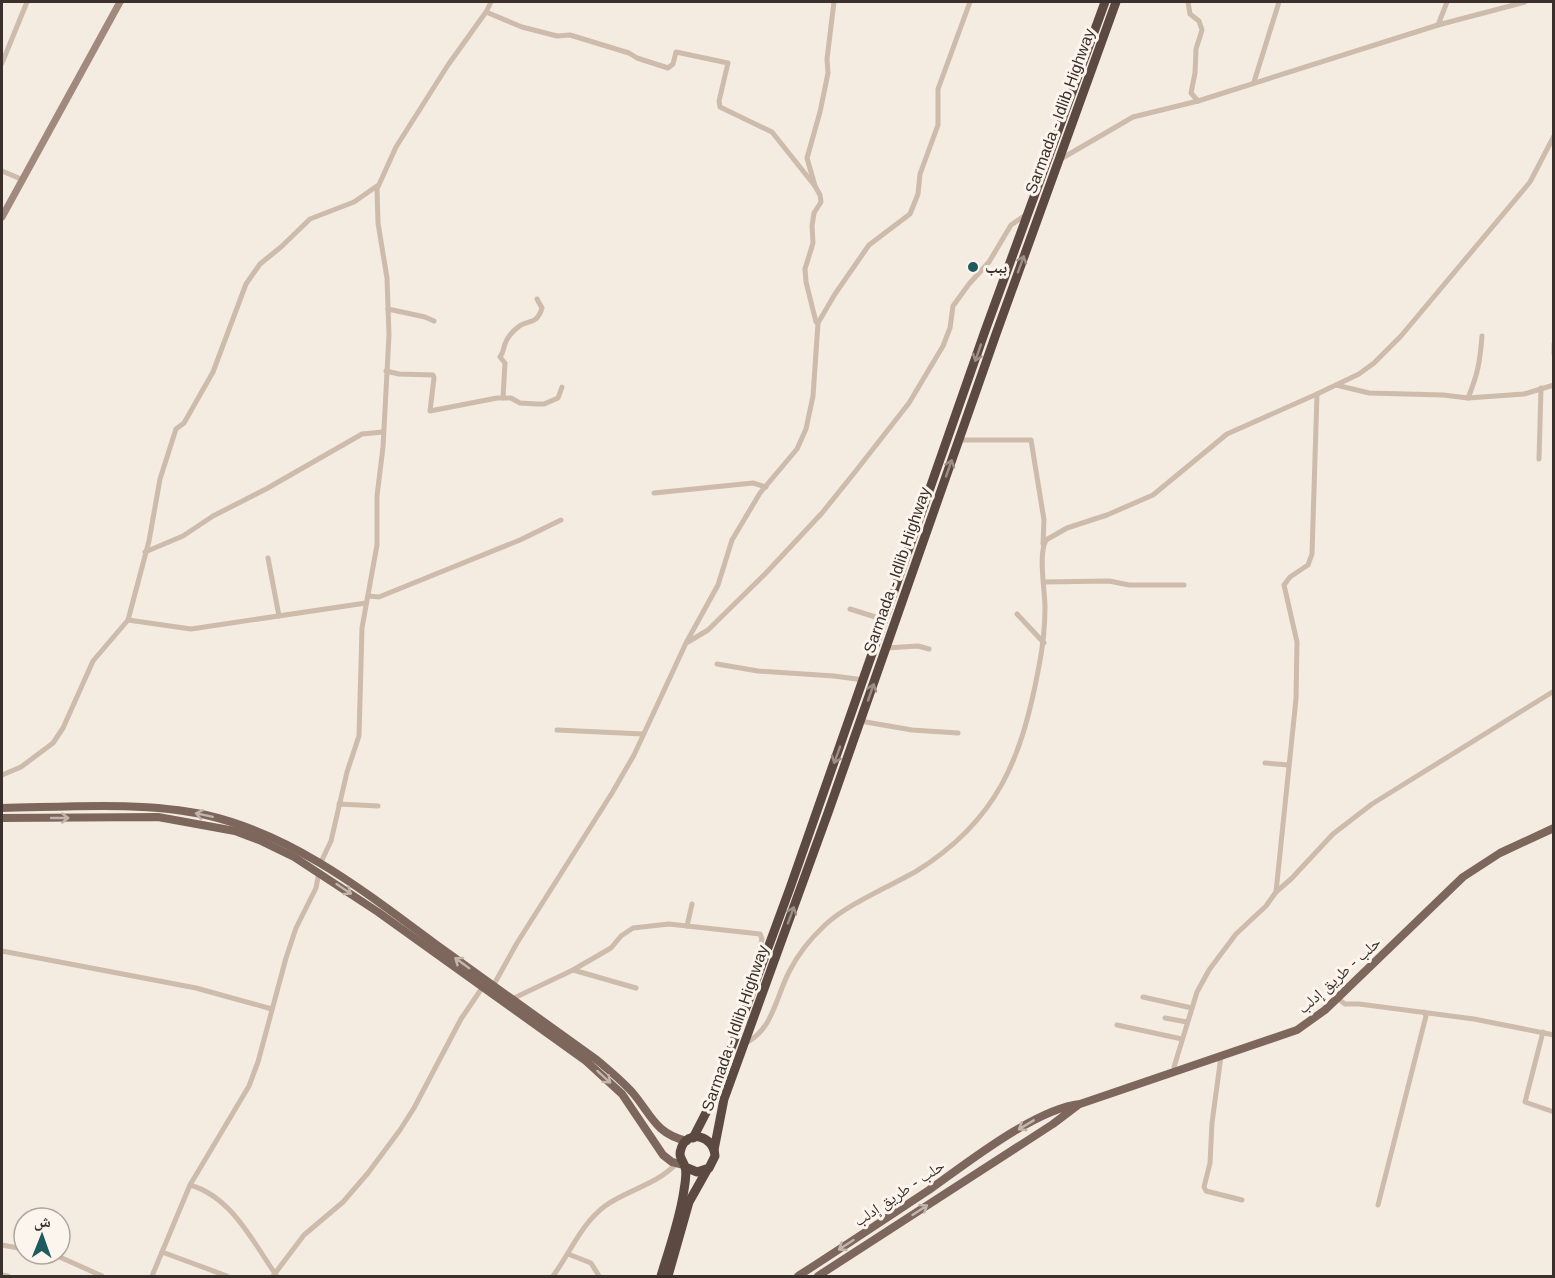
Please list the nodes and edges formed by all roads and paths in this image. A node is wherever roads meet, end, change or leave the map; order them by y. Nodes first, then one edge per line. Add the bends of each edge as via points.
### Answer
1 (27, 2) edge
2 (120, 2) edge
3 (491, 2) edge
4 (834, 2) edge
5 (970, 2) edge
6 (1105, 2) edge
7 (1116, 2) edge
8 (1188, 2) edge
9 (1279, 2) edge
10 (1447, 2) edge
11 (1525, 2) edge
12 (486, 12) junction
13 (1438, 25) junction
14 (2, 63) edge
15 (1254, 82) junction
16 (1198, 101) junction
17 (1074, 102) junction
18 (1554, 136) edge
19 (1058, 161) junction
20 (2, 171) edge
21 (21, 179) junction
22 (379, 184) junction
23 (815, 186) junction
24 (1028, 213) junction
25 (2, 217) edge
26 (537, 299) dead end
27 (388, 309) junction
28 (434, 321) dead end
29 (818, 323) junction
30 (985, 331) junction
31 (996, 334) junction
32 (1482, 336) dead end
33 (1554, 344) edge
34 (1554, 354) edge
35 (386, 371) junction
36 (1336, 385) junction
37 (1554, 386) edge
38 (562, 387) dead end
39 (1541, 388) junction
40 (1317, 394) junction
41 (503, 398) junction
42 (1468, 398) junction
43 (383, 432) junction
44 (958, 440) junction
45 (1539, 459) dead end
46 (766, 487) junction
47 (654, 493) dead end
48 (561, 520) dead end
49 (1043, 546) junction
50 (145, 552) junction
51 (268, 558) dead end
52 (1044, 582) junction
53 (1184, 585) dead end
54 (367, 600) junction
55 (850, 609) dead end
56 (1017, 614) dead end
57 (279, 616) junction
58 (885, 620) junction
59 (128, 621) junction
60 (686, 643) junction
61 (1044, 644) junction
62 (886, 648) junction
63 (929, 650) dead end
64 (717, 664) dead end
65 (864, 681) junction
66 (1554, 691) edge
67 (860, 721) junction
68 (557, 730) dead end
69 (643, 734) junction
70 (958, 734) dead end
71 (1265, 764) dead end
72 (1289, 765) junction
73 (2, 775) edge
74 (339, 804) junction
75 (378, 806) dead end
76 (2, 808) edge
77 (2, 818) edge
78 (1554, 828) edge
79 (321, 862) junction
80 (319, 872) junction
81 (1276, 892) junction
82 (692, 904) dead end
83 (687, 926) junction
84 (2, 951) edge
85 (762, 963) junction
86 (573, 970) junction
87 (493, 986) junction
88 (482, 988) junction
89 (636, 988) dead end
90 (1143, 997) dead end
91 (1337, 998) junction
92 (512, 999) junction
93 (1192, 1008) junction
94 (273, 1009) junction
95 (1424, 1012) junction
96 (1165, 1018) dead end
97 (1187, 1022) junction
98 (538, 1023) junction
99 (1117, 1025) dead end
100 (1543, 1032) junction
101 (1554, 1035) edge
102 (1182, 1039) junction
103 (744, 1044) junction
104 (1221, 1056) junction
105 (1175, 1072) junction
106 (1080, 1104) junction
107 (1554, 1112) edge
108 (690, 1139) junction
109 (714, 1150) junction
110 (682, 1165) junction
111 (709, 1168) junction
112 (190, 1185) junction
113 (1242, 1200) dead end
114 (1378, 1204) dead end
115 (162, 1252) junction
116 (568, 1254) junction
117 (72, 1263) edge
118 (671, 1264) junction
119 (2, 1275) edge
120 (8, 1276) edge
121 (102, 1276) edge
122 (152, 1276) edge
123 (227, 1276) edge
124 (274, 1276) edge
125 (554, 1276) edge
126 (599, 1276) edge
127 (661, 1276) edge
128 (668, 1276) edge
129 (674, 1276) edge
130 (798, 1276) edge
131 (818, 1276) edge

1 - 14 street
2 - 21 main road
3 - 12 street
4 - 23 street via 827,79 807,158
5 - 29 street via 938,89 938,125 910,214 869,245
6 - 17 highway, Sarmada - Idlib Highway
7 - 17 highway, Sarmada - Idlib Highway
8 - 16 street via 1190,14 1202,30 1191,93
9 - 15 street
10 - 13 street
11 - 13 street
12 - 22 street via 396,147
12 - 23 street via 522,27 557,36 570,35 668,68 676,52 728,63 720,107 772,132
13 - 15 street
15 - 16 street
16 - 19 street via 1134,117
17 - 19 highway, Sarmada - Idlib Highway
17 - 24 highway, Sarmada - Idlib Highway
18 - 36 street via 1530,182 1401,336 1374,363
31 -> 19 highway, Sarmada - Idlib Highway
20 - 21 street
21 - 25 main road
22 - 27 street via 378,223
22 - 50 street via 354,202 310,219 260,264 246,284 213,372 176,429 160,478
23 - 29 street via 821,202 814,213 806,282
24 - 30 highway, Sarmada - Idlib Highway
24 - 60 street via 1011,225 989,262 953,306 943,346 909,403 855,472 766,573 708,630
26 - 41 street via 542,308 539,316 519,326 500,357 505,363
27 - 28 street
27 - 35 street
29 - 46 street via 813,396 806,429 797,449
30 - 31 highway
30 -> 58 highway, Sarmada - Idlib Highway
31 - 44 highway, Sarmada - Idlib Highway
32 - 42 street via 1480,366
33 - 34 street
35 - 41 street via 433,375 430,411
35 - 43 street
36 - 40 street
36 - 42 street via 1369,393
37 - 39 street
38 - 41 street via 558,398 544,404
39 - 42 street via 1524,394
39 - 45 street
40 - 49 street via 1227,434 1153,495 1058,532
40 - 72 street via 1312,554 1308,565 1284,585 1297,642
43 - 50 street via 362,434 183,536
43 - 54 street via 377,545
44 - 49 street via 1031,440 1043,515
62 -> 44 highway, Sarmada - Idlib Highway
46 - 47 street via 753,483
46 - 60 street via 732,540 717,585
48 - 54 street
49 - 52 street
50 - 59 street
51 - 57 street
52 - 53 street
52 - 61 street
54 - 57 street
54 - 74 street via 362,628 359,736
55 - 58 street
56 - 61 street
57 - 59 street via 191,629
58 - 65 highway, Sarmada - Idlib Highway
59 - 73 street via 93,662 63,728 52,743 21,767
60 - 69 street
61 - 103 street via 1019,746 1006,780 985,811 954,845 826,924 790,969 770,1021 757,1037
62 - 63 street via 918,646
67 -> 62 highway, Sarmada - Idlib Highway
64 - 65 street
65 -> 85 highway, Sarmada - Idlib Highway
66 - 81 street via 1372,804 1333,834
67 - 70 street
103 -> 67 highway, Sarmada - Idlib Highway
68 - 69 street
69 - 87 street via 612,793
71 - 72 street
72 - 81 street
74 - 75 street
74 - 79 street via 331,841
79 -> 76 main road via 260,832 206,815 169,809
77 -> 80 main road via 159,817 203,824 259,840
78 - 91 main road, حلب - طريق إدلب via 1500,853 1463,877
87 -> 79 main road
80 -> 88 main road
80 - 94 street via 316,888 296,928
81 - 93 street via 1209,970
82 - 83 street
83 - 85 street via 760,934
83 - 86 street via 658,924 633,928 611,948
84 - 94 street via 196,988
85 - 108 highway, Sarmada - Idlib Highway via 711,1103
86 - 89 street
86 - 92 street
87 - 92 main road
88 - 98 main road
88 - 124 street via 400,1130 343,1202 304,1235
90 - 93 street
91 - 95 street via 1345,1004
91 - 104 main road, حلب - طريق إدلب via 1297,1030
92 - 98 main road
93 - 97 street
94 - 112 street via 249,1086
95 - 100 street
95 - 114 street
96 - 97 street
97 - 102 street
98 - 108 main road via 612,1072 659,1128 672,1137
98 -> 110 main road via 617,1089 663,1155
99 - 102 street
100 - 101 street
100 - 107 street via 1525,1102
102 - 105 street
103 - 109 highway, Sarmada - Idlib Highway via 720,1111
104 - 105 main road, حلب - طريق إدلب
104 - 113 street via 1204,1187 1206,1191
105 - 106 main road, حلب - طريق إدلب
106 -> 130 main road, حلب - طريق إدلب via 1058,1108 1023,1127
131 -> 106 main road, حلب - طريق إدلب
108 - 109 highway via 706,1139
108 - 110 highway via 680,1152
109 - 111 highway
110 - 111 highway via 697,1172
110 - 116 street via 598,1211
110 - 127 highway via 682,1199
111 - 118 highway via 688,1202
112 - 115 street
112 - 124 street via 208,1192 229,1208
115 - 122 street
115 - 123 street
116 - 125 street
116 - 126 street via 591,1263
117 - 121 street
118 - 128 highway
118 - 129 highway
119 - 120 street

